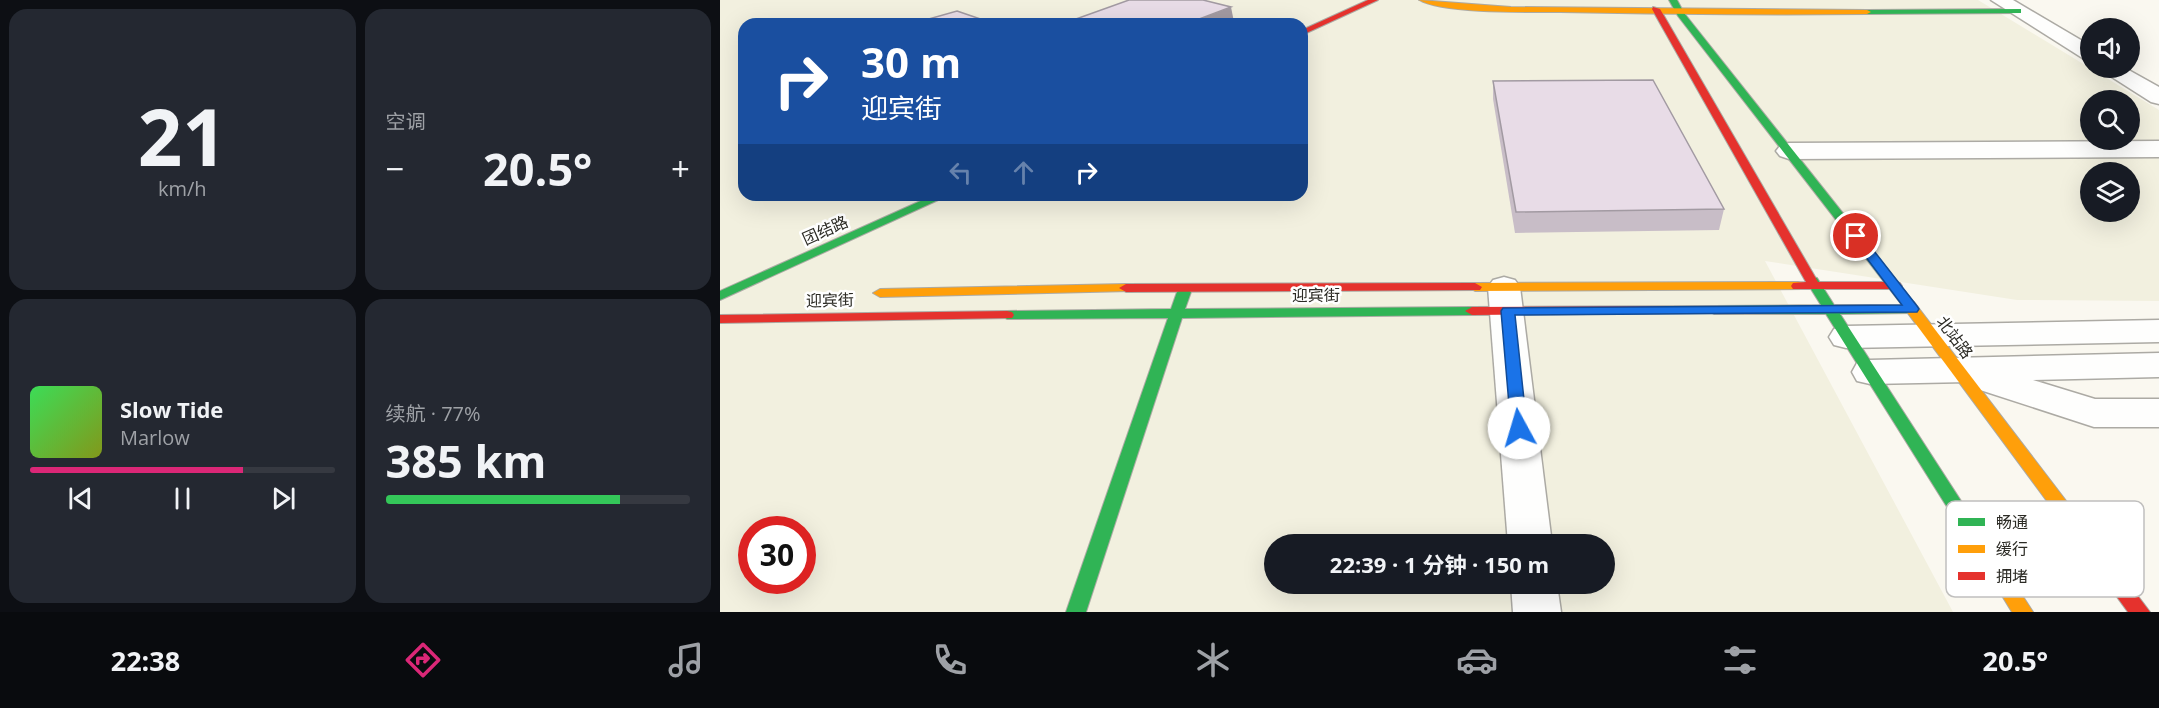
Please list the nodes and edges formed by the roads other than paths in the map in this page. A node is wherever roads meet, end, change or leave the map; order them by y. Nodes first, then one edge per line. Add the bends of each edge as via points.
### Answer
1 (1350, 0) edge
2 (1374, 0) edge
3 (1423, 0) edge
4 (1650, 0) edge
5 (1673, 0) edge
6 (2000, 0) edge
7 (2018, 11) junction
8 (1658, 12) junction
9 (1681, 14) junction
10 (1305, 18) edge
11 (1308, 30) edge
12 (2080, 49) edge
13 (2128, 78) edge
14 (2159, 97) edge
15 (2159, 149) edge
16 (1789, 151) junction
17 (930, 201) edge
18 (1814, 286) junction
19 (1896, 286) junction
20 (1186, 287) junction
21 (863, 294) dead end
22 (720, 296) edge
23 (756, 296) dead end
24 (1506, 299) junction
25 (1177, 312) junction
26 (720, 319) edge
27 (1922, 322) junction
28 (1837, 324) junction
29 (2159, 331) edge
30 (2159, 365) edge
31 (1959, 370) junction
32 (1870, 372) junction
33 (2159, 413) edge
34 (1952, 501) edge
35 (2057, 501) edge
36 (1529, 534) edge
37 (1535, 594) edge
38 (2013, 597) edge
39 (2129, 597) edge
40 (1076, 612) edge
41 (1537, 612) edge
42 (2023, 612) edge
43 (2140, 612) edge

1 - 10 street
2 - 11 street
3 - 8 street via 1502,8
4 - 8 street
5 - 9 street, 北站路
6 - 7 street
7 - 9 street
7 - 12 street
8 - 9 street
8 - 18 street
9 - 16 street, 北站路
13 - 14 street
15 - 16 street
16 - 19 street, 北站路
17 - 22 street, 团结路
18 - 19 street, 迎宾街
18 - 24 street, 迎宾街
18 - 28 street
19 - 27 street, 北站路
20 - 21 street, 迎宾街
20 - 24 street, 迎宾街
20 - 25 street
22 - 23 street
24 - 25 street, 迎宾街
24 - 28 street, 迎宾街
24 - 36 street
25 - 26 street, 迎宾街
25 - 40 street
27 - 28 street
27 - 29 street
27 - 31 street, 北站路
28 - 32 street
30 - 31 street
31 - 32 street
31 - 33 street via 2094,413
31 - 35 street, 北站路
32 - 34 street
37 - 41 street
38 - 42 street
39 - 43 street, 北站路

